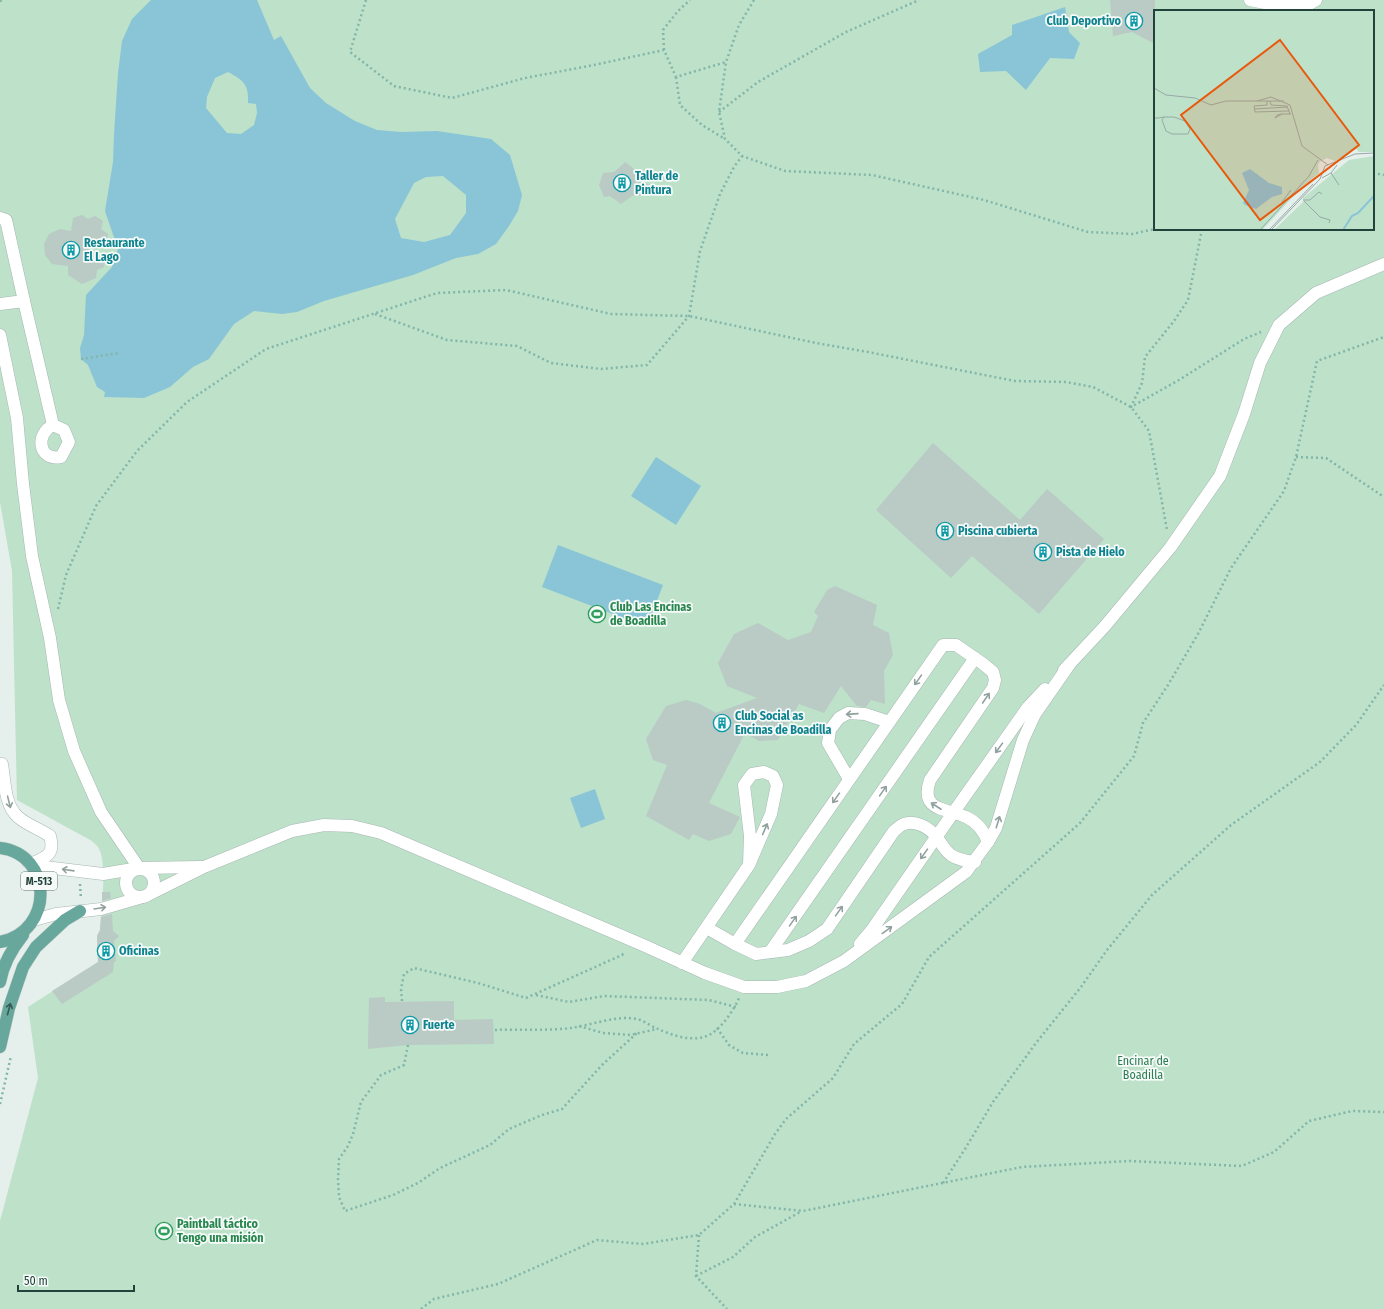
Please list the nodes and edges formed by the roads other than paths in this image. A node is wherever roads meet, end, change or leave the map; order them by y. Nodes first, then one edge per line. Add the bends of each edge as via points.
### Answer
1 (1250, 0) edge
2 (1316, 0) edge
3 (0, 218) edge
4 (1384, 264) edge
5 (24, 301) junction
6 (0, 304) edge
7 (0, 335) edge
8 (54, 425) dead end
9 (975, 658) junction
10 (1069, 665) junction
11 (889, 722) junction
12 (2, 764) dead end
13 (849, 779) junction
14 (953, 813) junction
15 (936, 837) junction
16 (988, 842) junction
17 (2, 846) edge
18 (975, 862) junction
19 (30, 863) junction
20 (750, 864) junction
21 (204, 867) junction
22 (139, 868) junction
23 (146, 896) junction
24 (81, 911) junction
25 (32, 923) junction
26 (707, 928) junction
27 (0, 942) edge
28 (735, 944) junction
29 (770, 952) junction
30 (844, 961) junction
31 (682, 963) junction
32 (0, 982) edge
33 (0, 1047) edge

1 - 2 street via 1265,3 1311,3
3 - 5 street via 6,220
4 - 10 street via 1316,293 1279,325 1260,363 1220,476 1170,548
5 - 6 street
5 - 8 street
7 - 22 street via 17,418 32,556 50,638 59,700 74,751 101,812
9 -> 11 street via 956,645 943,645
14 -> 9 street via 932,805 927,789 930,780 993,688 993,672
29 -> 9 street
10 -> 14 street via 1028,707
16 -> 10 street via 996,828 1023,740 1035,714
11 - 13 street
11 -> 13 street via 865,714 848,713 839,718 830,730 828,743
12 -> 19 street via 11,810 18,818 50,836 50,853 46,858
13 -> 28 street
14 - 15 street
14 - 16 street via 974,822 983,831
15 - 18 street via 952,855
29 -> 15 street via 788,950 809,941 827,929 894,831 904,824 914,822
15 -> 30 street via 871,931
16 - 18 street
17 - 19 main road, M-513
30 -> 18 street via 966,872
22 -> 19 street via 103,874
19 - 25 main road, M-513 via 40,884 41,896 39,909
20 -> 20 street via 771,814 777,785 773,776 764,772 752,774 744,785 750,836
20 - 26 street
21 - 22 street
21 - 23 street
21 - 31 street via 292,831 324,825 352,826 381,833
22 - 23 street via 148,870 154,879 153,889
22 - 23 street via 128,875 126,884 131,894
24 -> 23 street via 101,909
24 - 25 street via 56,914
33 -> 24 main road via 9,1008 23,967 36,947 66,920
25 - 27 main road via 20,935 9,941
25 - 32 main road, M-513 via 2,968
26 - 28 street
26 - 31 street
28 - 29 street via 756,954
30 - 31 street via 806,981 777,987 744,987

